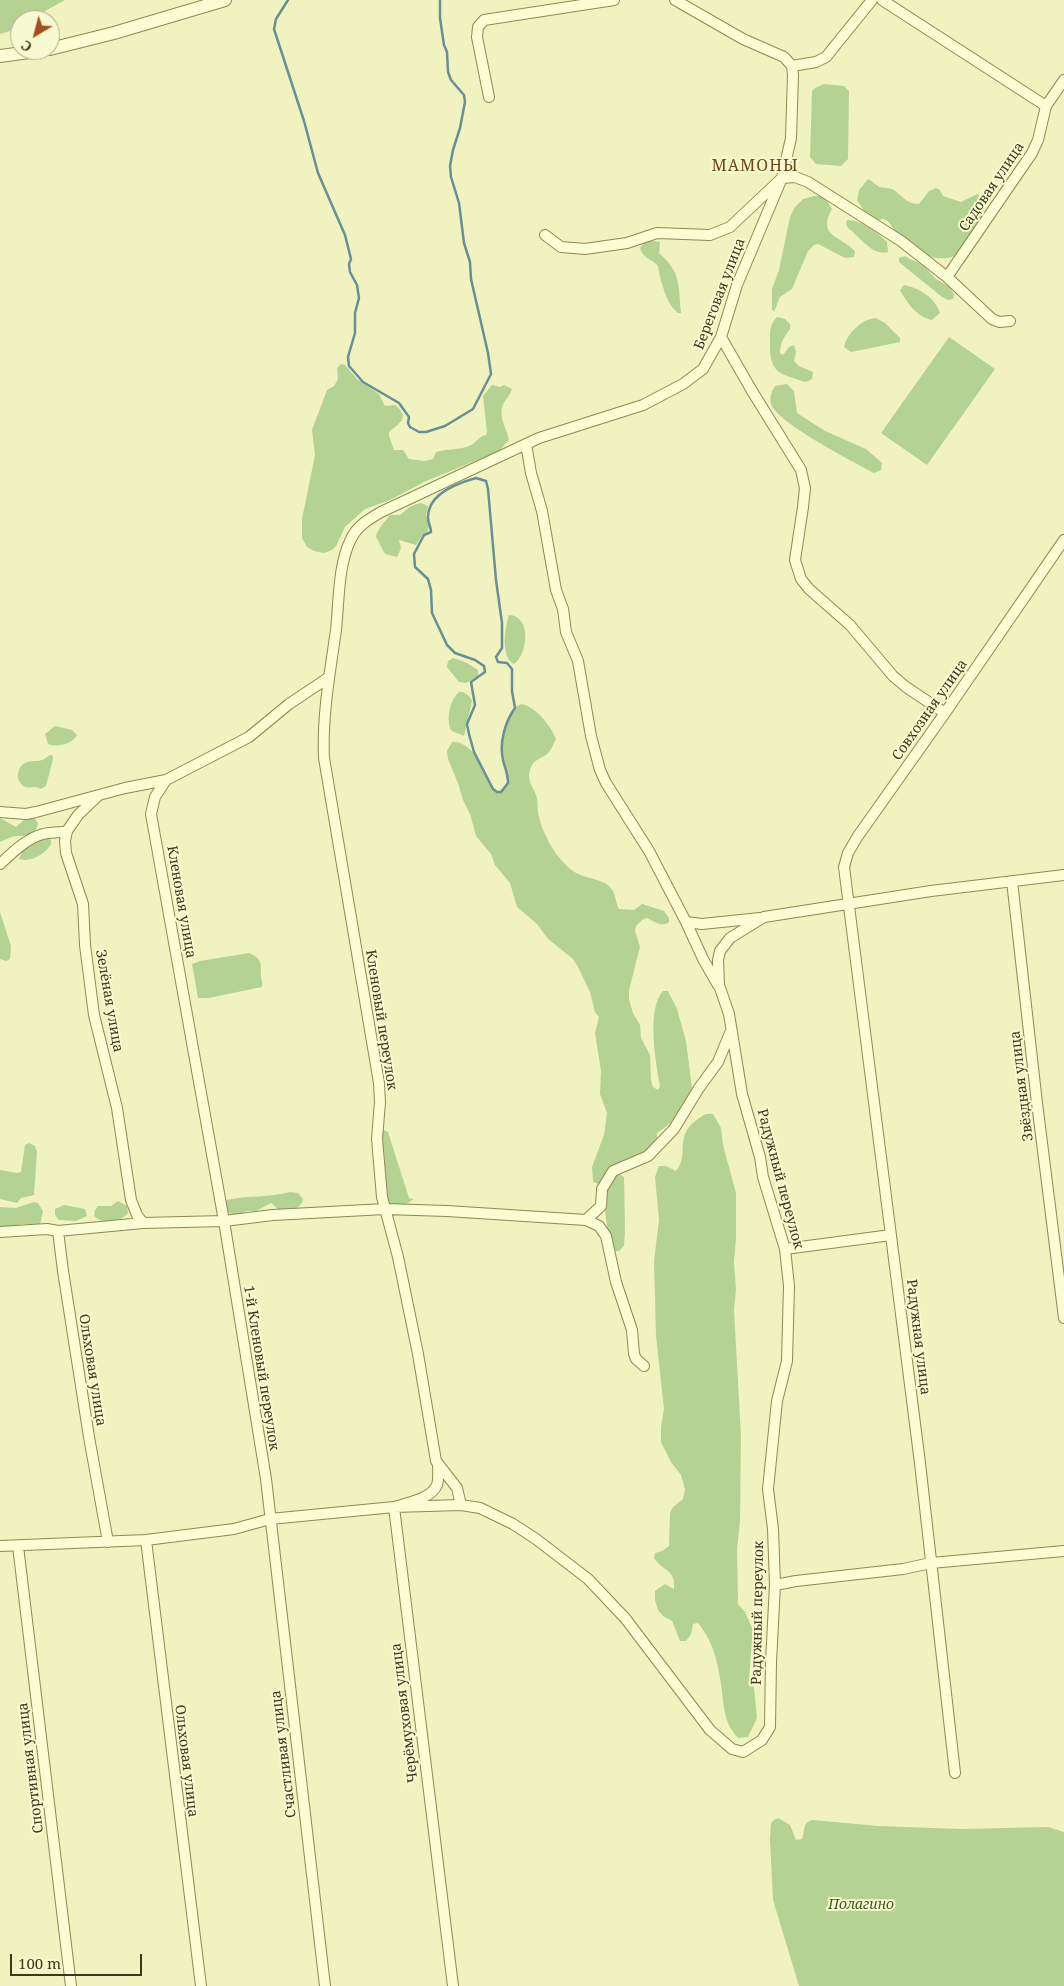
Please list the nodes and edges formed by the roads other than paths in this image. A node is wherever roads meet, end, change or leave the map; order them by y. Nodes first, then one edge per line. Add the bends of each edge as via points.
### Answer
1 (224, 0) edge
2 (614, 0) edge
3 (674, 0) edge
4 (872, 0) edge
5 (882, 0) edge
6 (60, 46) edge
7 (792, 66) junction
8 (1064, 80) edge
9 (488, 97) dead end
10 (1046, 106) junction
11 (782, 178) junction
12 (545, 235) dead end
13 (947, 278) junction
14 (1010, 322) dead end
15 (721, 337) junction
16 (526, 444) junction
17 (352, 538) joint
18 (1064, 540) edge
19 (328, 678) junction
20 (945, 713) junction
21 (166, 780) junction
22 (99, 795) junction
23 (0, 812) edge
24 (67, 831) junction
25 (0, 864) edge
26 (1064, 875) edge
27 (1012, 881) junction
28 (849, 904) junction
29 (764, 917) junction
30 (686, 922) junction
31 (719, 985) junction
32 (732, 1030) junction
33 (385, 1209) junction
34 (586, 1220) junction
35 (224, 1221) junction
36 (143, 1223) junction
37 (58, 1231) junction
38 (0, 1232) edge
39 (891, 1234) junction
40 (786, 1249) junction
41 (1064, 1318) edge
42 (644, 1366) dead end
43 (438, 1464) junction
44 (461, 1505) junction
45 (394, 1507) junction
46 (270, 1519) junction
47 (146, 1540) junction
48 (108, 1542) junction
49 (0, 1546) edge
50 (18, 1546) junction
51 (1064, 1551) edge
52 (931, 1563) junction
53 (775, 1585) junction
54 (955, 1774) dead end
55 (71, 1986) edge
56 (200, 1986) edge
57 (325, 1986) edge
58 (452, 1986) edge

1 - 6 street
2 - 9 street via 484,20 478,27 477,37
3 - 7 street via 743,39 784,57
4 - 7 street via 826,57
5 - 10 street
7 - 11 street, Береговая улица via 790,138
8 - 10 street, Садовая улица
10 - 13 street, Садовая улица via 1032,153
11 - 12 street via 730,227 715,234 658,233 627,243 585,249 561,247
11 - 13 street via 795,177 808,182 901,241
11 - 15 street, Береговая улица via 737,285
13 - 14 street via 992,319
15 - 16 street, Береговая улица via 703,369 661,397 623,413
15 - 20 street via 801,470 805,488 795,560 801,579 846,622 893,676
16 - 17 street, Береговая улица via 397,503 369,519
16 - 30 street via 556,590 566,632 578,660 600,770 617,804 649,851
17 - 19 street, Кленовый переулок via 342,573
18 - 20 street, Совхозная улица
19 - 21 street via 289,704 249,737
19 - 33 street, Кленовый переулок via 324,758 378,1083 378,1147
20 - 28 street, Совхозная улица via 844,860
21 - 22 street
21 - 35 street, Кленовая улица via 155,797 151,814
22 - 23 street via 26,814
22 - 24 street
24 - 25 street via 37,836
24 - 36 street, Зелёная улица via 66,853 83,904 94,1015 117,1108 131,1200 136,1215
26 - 27 street, Радужный переулок
27 - 28 street, Радужный переулок
27 - 41 street, Звёздная улица
28 - 29 street, Радужный переулок
28 - 39 street, Радужная улица
29 - 30 street via 702,924
29 - 31 street, Радужный переулок via 740,930 724,944 718,960
30 - 31 street
31 - 32 street, Радужный переулок
32 - 34 street via 718,1062 674,1129 648,1156 613,1171 602,1189 601,1206
32 - 40 street, Радужный переулок via 742,1094 763,1178
33 - 34 street
33 - 35 street
33 - 43 street, Кленовый переулок via 398,1257
34 - 42 street via 599,1226 606,1236 616,1282 632,1330 634,1354
35 - 36 street
35 - 46 street, 1-й Кленовый переулок
36 - 37 street
37 - 38 street
37 - 48 street, Ольховая улица via 88,1437
39 - 40 street
39 - 52 street, Радужная улица
40 - 53 street, Радужный переулок via 789,1286 787,1361 775,1413 768,1489
43 - 44 street, Кленовый переулок via 457,1488
43 - 45 street via 437,1484 432,1492
44 - 45 street
44 - 53 street, Радужный переулок via 480,1508 513,1524 588,1579 625,1618 710,1730 732,1750 742,1752 765,1738 770,1727
45 - 46 street
45 - 58 street, Черёмуховая улица
46 - 47 street via 234,1530
46 - 57 street, Счастливая улица
47 - 48 street
47 - 56 street, Ольховая улица
48 - 50 street
49 - 50 street
50 - 55 street, Спортивная улица
51 - 52 street
52 - 53 street
52 - 54 street, Радужная улица

